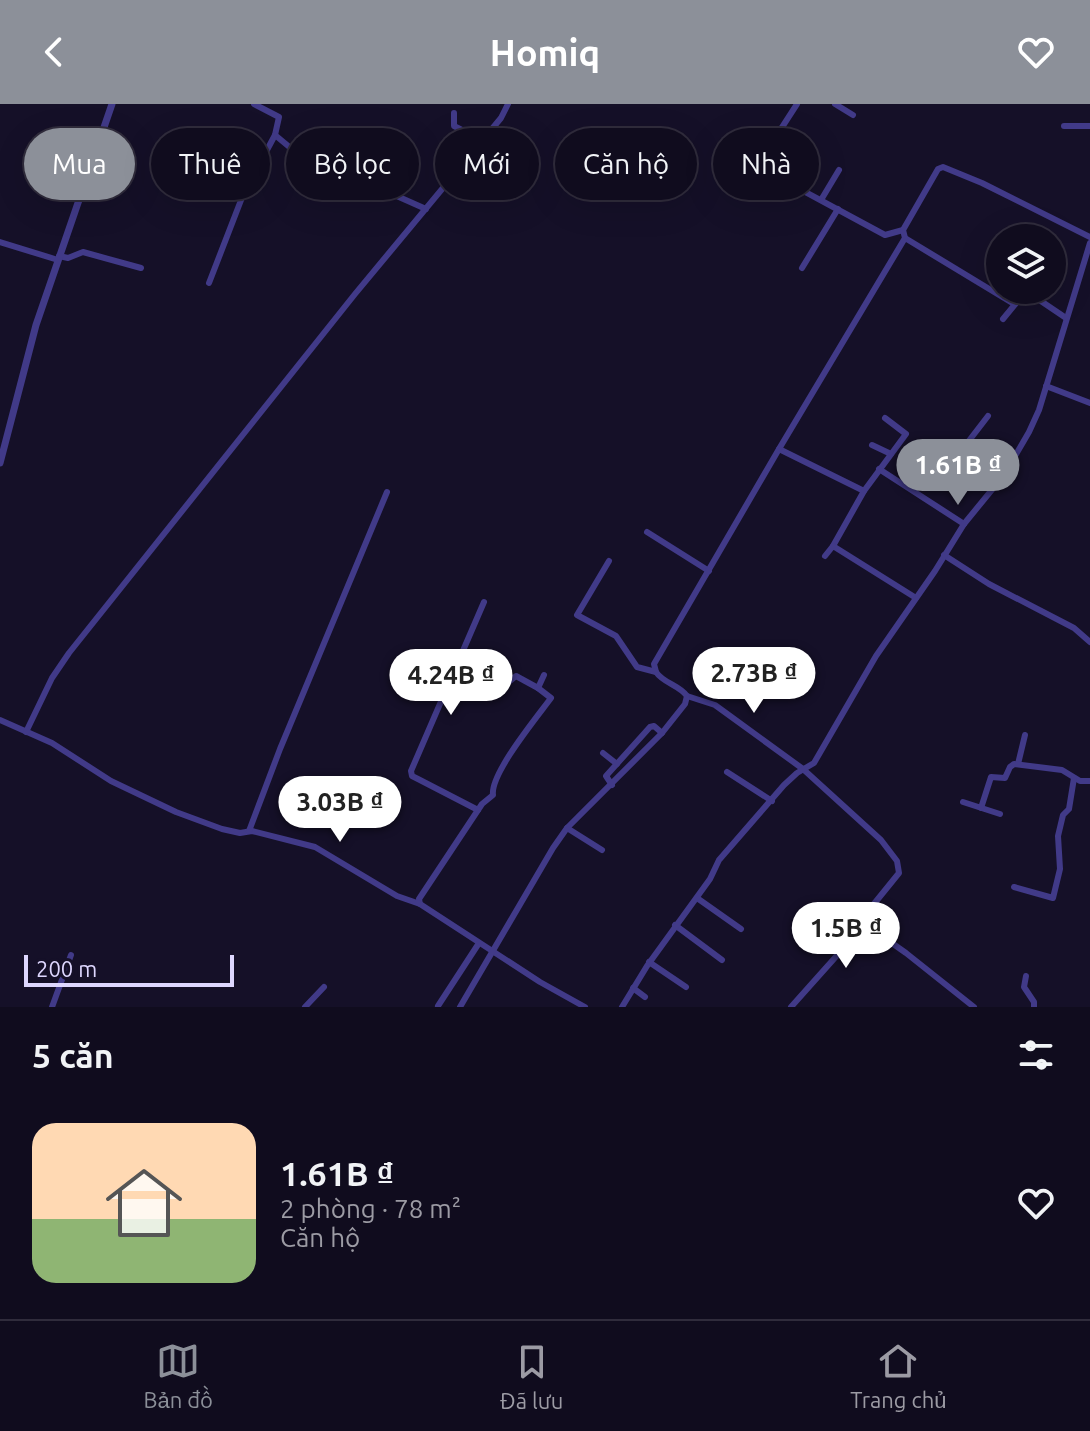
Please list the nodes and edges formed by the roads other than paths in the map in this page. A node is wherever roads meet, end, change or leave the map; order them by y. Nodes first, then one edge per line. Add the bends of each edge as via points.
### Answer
1 (112, 104) edge
2 (254, 104) edge
3 (508, 104) edge
4 (797, 104) edge
5 (835, 104) edge
6 (454, 113) dead end
7 (853, 115) dead end
8 (1064, 126) dead end
9 (1090, 126) edge
10 (458, 128) edge
11 (493, 128) edge
12 (275, 135) junction
13 (839, 170) dead end
14 (435, 198) edge
15 (821, 200) junction
16 (426, 209) junction
17 (838, 209) junction
18 (903, 230) junction
19 (905, 238) junction
20 (1090, 240) edge
21 (0, 242) edge
22 (58, 258) junction
23 (141, 268) dead end
24 (802, 268) dead end
25 (209, 283) dead end
26 (986, 287) edge
27 (1014, 304) edge
28 (1045, 304) edge
29 (1066, 318) junction
30 (1003, 319) dead end
31 (1046, 386) junction
32 (1090, 403) edge
33 (988, 416) dead end
34 (885, 418) dead end
35 (872, 445) dead end
36 (779, 449) junction
37 (891, 454) junction
38 (0, 463) edge
39 (879, 469) junction
40 (1004, 475) junction
41 (864, 491) junction
42 (387, 492) dead end
43 (964, 524) junction
44 (647, 532) dead end
45 (833, 546) junction
46 (944, 555) junction
47 (825, 556) dead end
48 (609, 561) dead end
49 (709, 571) junction
50 (916, 598) junction
51 (484, 602) dead end
52 (1090, 642) edge
53 (656, 672) junction
54 (544, 675) dead end
55 (510, 681) dead end
56 (538, 688) junction
57 (687, 696) junction
58 (0, 720) edge
59 (26, 732) junction
60 (662, 733) junction
61 (1025, 735) dead end
62 (603, 753) dead end
63 (617, 764) junction
64 (1018, 764) junction
65 (803, 769) junction
66 (727, 772) dead end
67 (1074, 778) junction
68 (1090, 781) edge
69 (612, 785) junction
70 (772, 801) junction
71 (963, 802) dead end
72 (981, 808) junction
73 (478, 810) junction
74 (1000, 814) dead end
75 (567, 828) junction
76 (249, 831) junction
77 (602, 850) dead end
78 (1014, 887) dead end
79 (697, 898) junction
80 (420, 904) junction
81 (862, 922) junction
82 (675, 925) junction
83 (741, 929) dead end
84 (479, 943) junction
85 (492, 950) junction
86 (71, 955) dead end
87 (722, 960) dead end
88 (649, 962) junction
89 (1026, 976) dead end
90 (324, 987) dead end
91 (686, 987) dead end
92 (633, 988) junction
93 (645, 997) dead end
94 (438, 1006) edge
95 (52, 1007) edge
96 (305, 1007) edge
97 (460, 1007) edge
98 (585, 1007) edge
99 (622, 1007) edge
100 (791, 1007) edge
101 (974, 1007) edge
102 (1034, 1007) edge

1 - 22 street
2 - 12 street via 279,117
3 - 11 street
4 - 15 street via 757,166
5 - 7 street
6 - 10 street
8 - 9 street
12 - 16 street via 300,153
12 - 25 street via 243,195
13 - 15 street
14 - 16 street
15 - 17 street
16 - 59 street via 69,653
17 - 18 street via 885,235
17 - 24 street
18 - 19 street
18 - 20 street via 943,167
19 - 26 street
19 - 36 street
20 - 29 street
21 - 22 street
22 - 23 street via 83,252
22 - 38 street
27 - 30 street
28 - 29 street
29 - 31 street
31 - 32 street
31 - 40 street via 1029,432
33 - 40 street via 968,442 978,449 976,458
34 - 37 street via 906,434
35 - 37 street
36 - 41 street
36 - 49 street
37 - 39 street
39 - 41 street
39 - 43 street
40 - 43 street
41 - 45 street
42 - 76 street
43 - 46 street
44 - 49 street
45 - 47 street
45 - 50 street
46 - 50 street
46 - 52 street
48 - 53 street via 577,615 616,636 637,667
49 - 53 street via 654,664
50 - 65 street via 814,763
51 - 73 street via 411,771
53 - 57 street
54 - 56 street
55 - 56 street via 516,676
56 - 73 street via 551,698 518,742 493,784 493,795
57 - 60 street
57 - 65 street via 715,705
58 - 59 street
59 - 76 street via 176,812 222,829
60 - 63 street via 650,727
60 - 69 street
61 - 64 street
62 - 63 street
63 - 69 street via 606,776
64 - 67 street via 1062,770
64 - 72 street via 1005,778 991,777
65 - 70 street
65 - 81 street via 897,861 899,873
66 - 70 street
67 - 68 street
67 - 78 street via 1058,836 1060,869 1053,898
69 - 75 street
70 - 79 street via 719,860
71 - 72 street
72 - 74 street
73 - 80 street
75 - 77 street
75 - 85 street
76 - 80 street via 315,847
79 - 82 street
79 - 83 street
80 - 84 street
81 - 100 street
81 - 101 street
82 - 87 street
82 - 88 street
84 - 85 street
84 - 94 street
85 - 97 street
85 - 98 street
86 - 95 street
88 - 91 street
88 - 92 street
89 - 102 street via 1024,987
90 - 96 street
92 - 93 street
92 - 99 street

